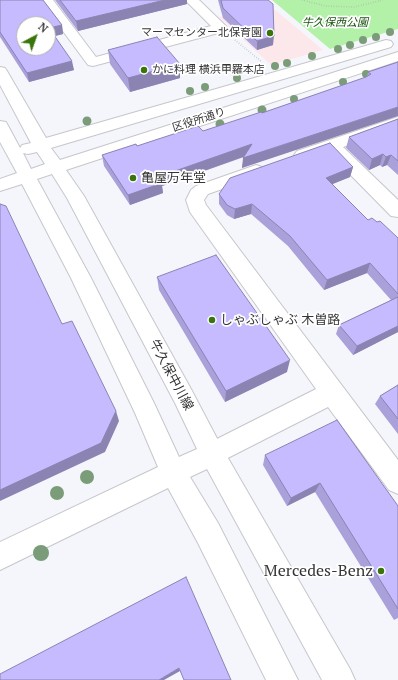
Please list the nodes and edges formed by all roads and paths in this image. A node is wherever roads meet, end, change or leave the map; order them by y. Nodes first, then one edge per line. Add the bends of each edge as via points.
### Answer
1 (46, 0) edge
2 (191, 0) edge
3 (302, 0) edge
4 (383, 0) edge
5 (221, 28) junction
6 (398, 40) edge
7 (398, 56) edge
8 (257, 57) dead end
9 (0, 71) edge
10 (398, 122) edge
11 (0, 126) edge
12 (41, 145) junction
13 (331, 145) junction
14 (7, 156) edge
15 (55, 167) junction
16 (26, 176) junction
17 (0, 185) edge
18 (398, 211) edge
19 (332, 393) junction
20 (212, 454) junction
21 (173, 472) junction
22 (398, 481) edge
23 (0, 556) edge
24 (282, 680) edge
25 (339, 680) edge

1 - 5 street via 93,62
2 - 5 street
3 - 4 path via 326,6 354,7
5 - 8 path
6 - 12 street, 区役所通り
7 - 15 street, 区役所通り
9 - 12 street, 牛久保中川線
10 - 13 street
11 - 14 street
12 - 14 street, 区役所通り
12 - 15 street, 牛久保中川線
13 - 18 street
13 - 19 street via 202,190 195,200
14 - 16 street
15 - 16 street, 区役所通り
15 - 20 street, 牛久保中川線 via 78,203
16 - 17 street, 区役所通り
16 - 21 street via 81,278
19 - 20 street
19 - 22 street
20 - 21 street
20 - 25 street, 牛久保中川線
21 - 23 street
21 - 24 street via 208,533

